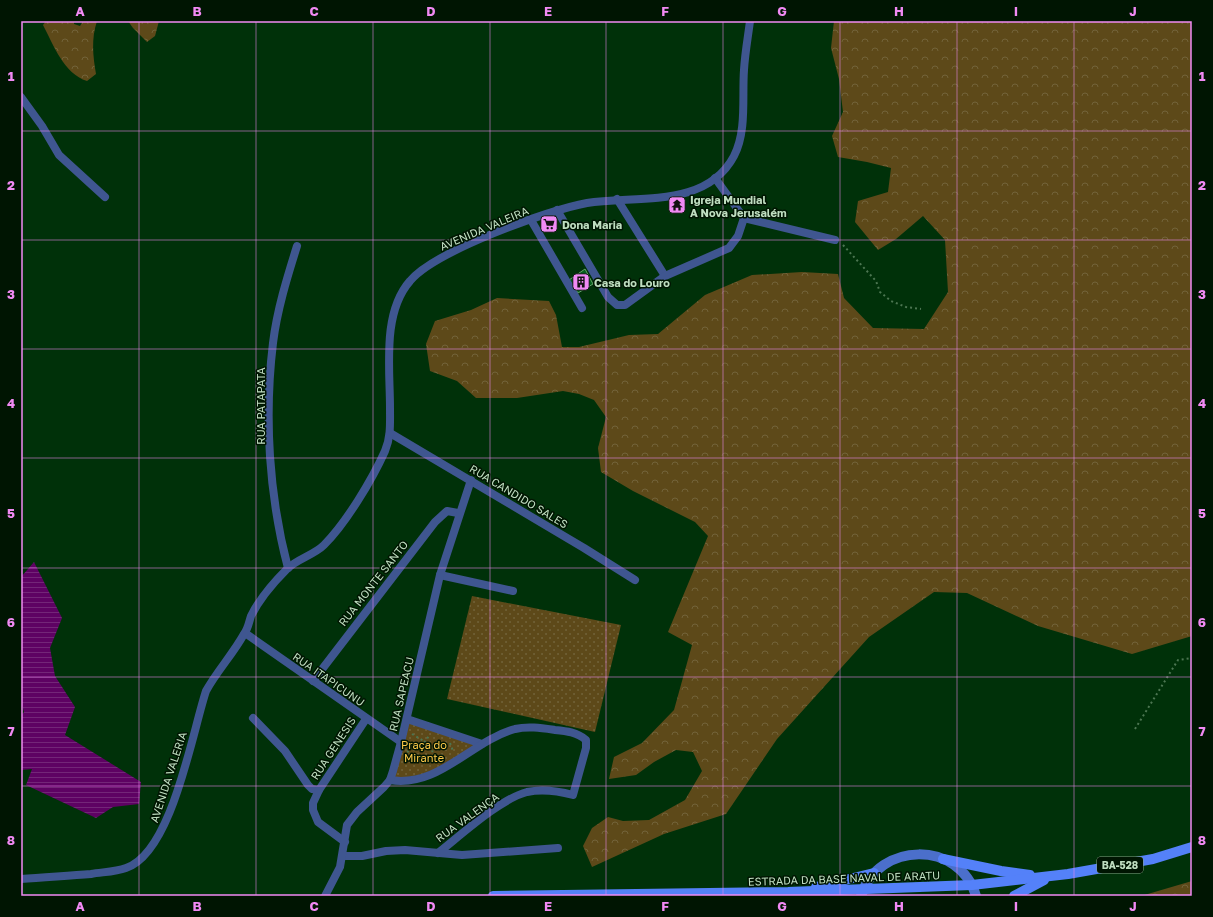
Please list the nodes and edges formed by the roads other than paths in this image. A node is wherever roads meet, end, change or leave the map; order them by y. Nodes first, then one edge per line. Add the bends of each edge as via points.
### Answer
1 (749, 21) edge
2 (21, 96) edge
3 (715, 178) junction
4 (104, 198) dead end
5 (617, 199) junction
6 (557, 210) junction
7 (744, 218) junction
8 (531, 220) junction
9 (835, 240) road end
10 (297, 246) dead end
11 (665, 276) junction
12 (582, 308) dead end
13 (390, 433) junction
14 (470, 480) junction
15 (458, 513) junction
16 (288, 568) junction
17 (440, 575) junction
18 (635, 580) dead end
19 (513, 592) dead end
20 (245, 633) junction
21 (313, 681) junction
22 (253, 718) dead end
23 (366, 719) junction
24 (407, 719) junction
25 (401, 744) junction
26 (482, 744) junction
27 (390, 780) junction
28 (319, 790) junction
29 (345, 842) junction
30 (1192, 847) edge
31 (558, 848) dead end
32 (438, 852) junction
33 (343, 856) junction
34 (943, 859) junction
35 (874, 873) junction
36 (1047, 878) junction
37 (21, 879) edge
38 (972, 885) junction
39 (862, 893) edge
40 (793, 894) edge
41 (325, 896) edge
42 (493, 896) edge
43 (976, 896) edge
44 (1014, 896) edge

1 - 3 street, AVENIDA VALEIRA via 740,138 734,156
2 - 4 street via 60,156
3 - 5 street, AVENIDA VALEIRA via 687,193 666,197
3 - 7 street
5 - 6 street, AVENIDA VALEIRA
5 - 11 street
6 - 8 street, AVENIDA VALEIRA
6 - 11 street via 608,297 617,305 625,305
7 - 9 street
7 - 11 street via 738,236 729,248
8 - 12 street
8 - 13 street, AVENIDA VALEIRA via 475,241 440,259 416,274 407,284 394,308 390,327
10 - 16 street, RUA PATAPATA via 279,309 270,378 273,488 281,542
13 - 14 street, RUA CANDIDO SALES
13 - 16 street, AVENIDA VALEIRA via 384,453 348,515 323,546
14 - 15 street, RUA SAPEACU
14 - 18 street, RUA CANDIDO SALES
15 - 17 street, RUA SAPEACU
15 - 21 street, RUA MONTE SANTO via 447,511 434,522
16 - 20 street, AVENIDA VALEIRA via 257,606
17 - 19 street
17 - 24 street, RUA SAPEACU
20 - 21 street, RUA ITAPICUNU
20 - 37 street, AVENIDA VALERIA via 206,691 170,811 159,836 144,857 127,868 115,871
21 - 23 street, RUA ITAPICUNU
22 - 28 street via 285,751 310,787
23 - 25 street, RUA ITAPICUNU
23 - 28 street, RUA GENESIS
24 - 25 street, RUA SAPEACU
24 - 26 street
25 - 27 street, RUA SAPEACU
26 - 27 street via 440,771 407,781
26 - 32 street, RUA VALENÇA via 506,732 526,727 572,732 587,742 573,795 556,791 526,793 501,805
27 - 29 street, RUA SAPEACU via 351,818 347,825
28 - 29 street, RUA GENESIS via 313,803 315,817
29 - 33 street, RUA SAPEACU
30 - 36 main road, ESTRADA DA BASE NAVAL DE ARATU / BA-528 via 1153,859
31 - 32 street, RUA VALENÇA via 462,855
32 - 33 street, RUA VALENÇA via 405,850
33 - 41 street, RUA SAPEACU
34 - 35 main road via 924,854 902,856 888,861
34 - 36 main road
34 - 38 main road via 962,872
35 - 39 main road
35 - 40 main road
36 - 38 main road, ESTRADA DA BASE NAVAL DE ARATU / BA-528
36 - 44 main road
38 - 39 main road, ESTRADA DA BASE NAVAL DE ARATU / BA-528
38 - 43 main road
39 - 40 main road, ESTRADA DA BASE NAVAL DE ARATU / BA-528
40 - 42 main road, ESTRADA DA BASE NAVAL DE ARATU / BA-528

